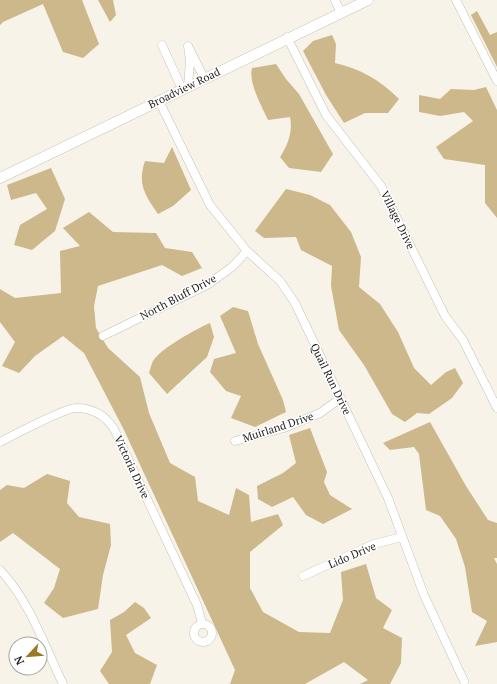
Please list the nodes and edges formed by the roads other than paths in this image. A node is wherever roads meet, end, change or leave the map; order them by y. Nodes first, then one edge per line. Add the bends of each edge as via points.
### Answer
1 (335, 0) edge
2 (368, 0) edge
3 (456, 0) edge
4 (341, 13) junction
5 (287, 38) junction
6 (162, 45) dead end
7 (204, 78) junction
8 (497, 81) edge
9 (185, 88) junction
10 (159, 101) junction
11 (0, 178) edge
12 (247, 251) junction
13 (103, 336) dead end
14 (341, 398) junction
15 (497, 408) edge
16 (235, 441) dead end
17 (0, 442) edge
18 (402, 536) junction
19 (0, 570) edge
20 (303, 576) dead end
21 (202, 623) dead end
22 (464, 681) dead end
23 (63, 684) edge

1 - 4 street
2 - 4 main road, Broadview Road
3 - 8 street
4 - 5 main road, Broadview Road
5 - 7 main road, Broadview Road
5 - 15 street, Village Drive via 326,115 381,186 445,316 463,340
6 - 9 street
7 - 9 main road, Broadview Road
7 - 9 street via 188,46 190,61
9 - 10 main road, Broadview Road
10 - 11 main road, Broadview Road
10 - 12 street, Quail Run Drive via 210,205
12 - 13 street, North Bluff Drive via 232,267 207,285
12 - 14 street, Quail Run Drive via 280,281 295,303
14 - 16 street, Muirland Drive via 320,413 284,428
14 - 18 street, Quail Run Drive via 388,498
17 - 21 street, Victoria Drive via 75,408 93,410 107,418 197,605
18 - 20 street, Lido Drive via 374,544
18 - 22 street, Quail Run Drive via 424,595
19 - 23 street via 22,598

